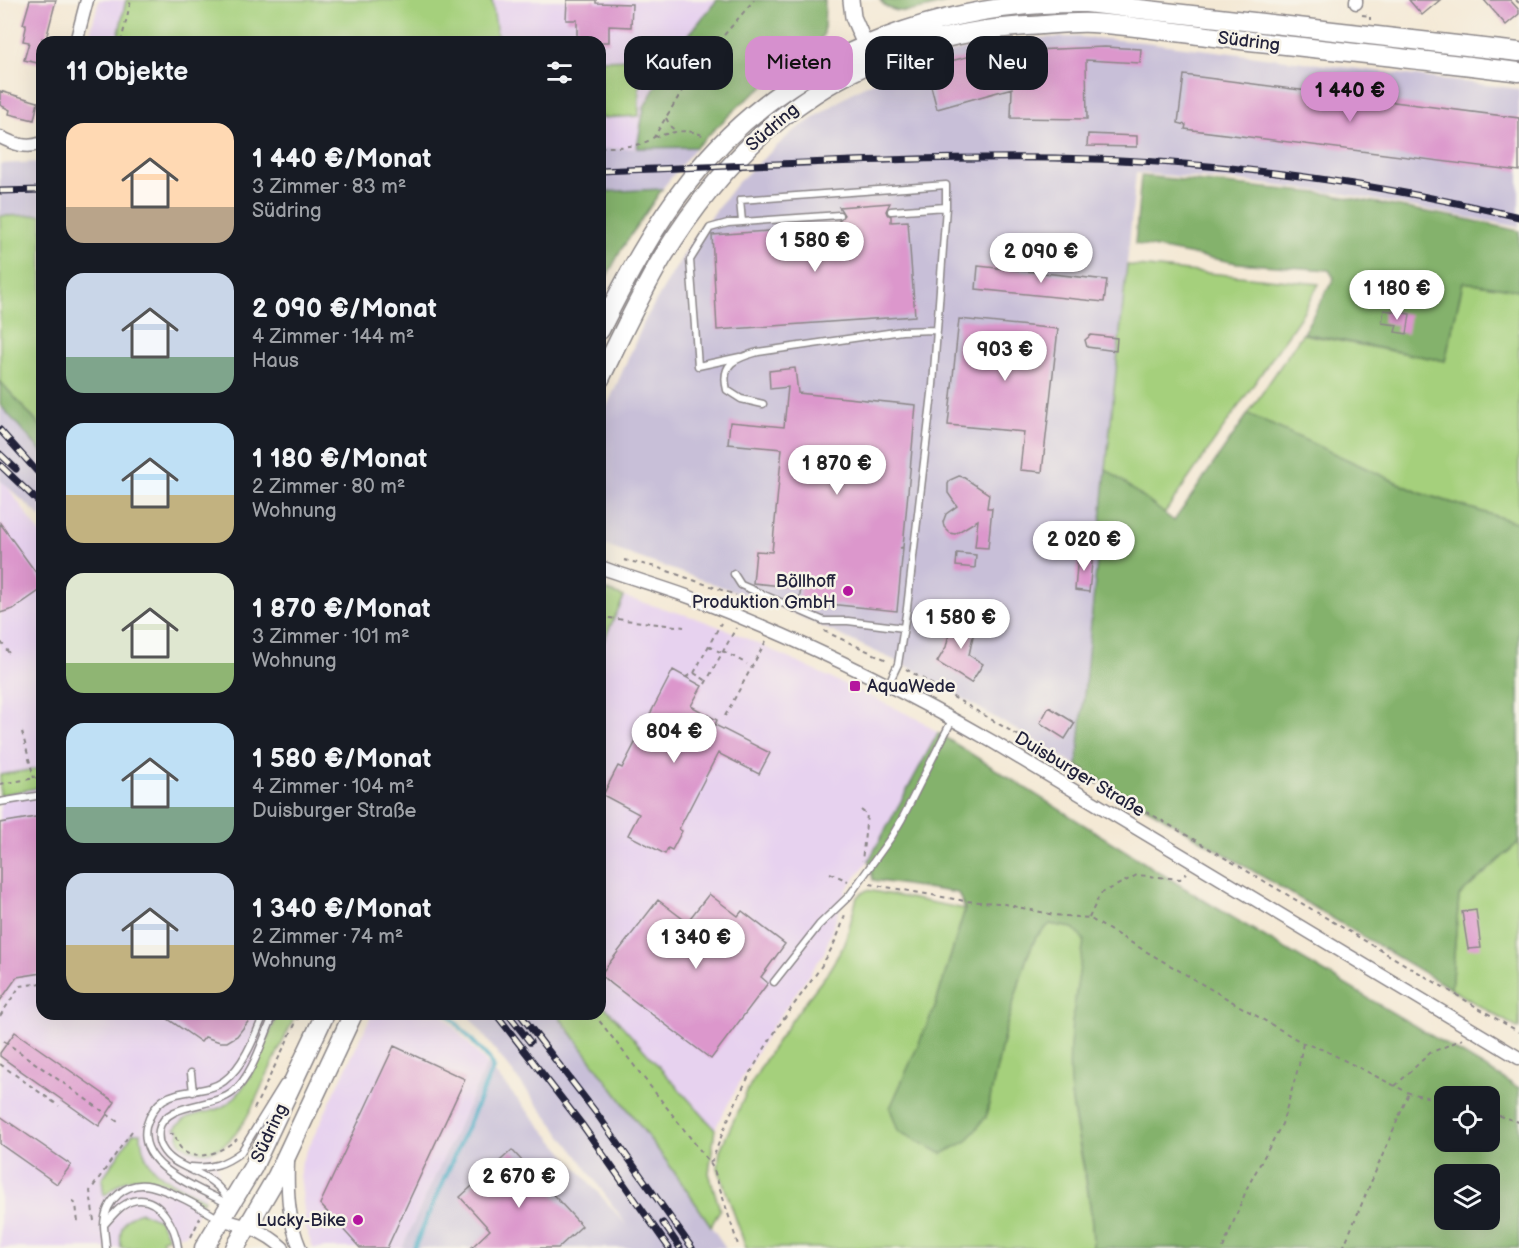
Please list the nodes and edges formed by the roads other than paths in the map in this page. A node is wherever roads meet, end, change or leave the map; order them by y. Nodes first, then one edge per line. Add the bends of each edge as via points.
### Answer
1 (87, 0) edge
2 (851, 0) edge
3 (78, 36) edge
4 (954, 37) edge
5 (864, 45) junction
6 (1519, 52) edge
7 (865, 66) edge
8 (1519, 72) edge
9 (0, 137) edge
10 (36, 146) edge
11 (946, 207) junction
12 (891, 211) dead end
13 (839, 215) dead end
14 (742, 222) junction
15 (606, 319) edge
16 (935, 330) junction
17 (740, 357) junction
18 (606, 367) edge
19 (763, 404) dead end
20 (606, 569) edge
21 (734, 574) dead end
22 (904, 628) junction
23 (888, 685) junction
24 (952, 719) junction
25 (36, 796) edge
26 (0, 802) edge
27 (774, 982) dead end
28 (261, 1020) edge
29 (271, 1020) edge
30 (320, 1020) edge
31 (321, 1020) edge
32 (350, 1020) edge
33 (1519, 1058) edge
34 (191, 1073) dead end
35 (193, 1092) junction
36 (288, 1153) junction
37 (187, 1167) junction
38 (226, 1212) junction
39 (104, 1226) junction
40 (249, 1226) junction
41 (196, 1245) edge
42 (106, 1248) edge
43 (178, 1248) edge
44 (235, 1248) edge
45 (283, 1248) edge
46 (300, 1248) edge

1 - 3 street
2 - 5 street
4 - 8 main road, Südring via 993,28 1090,23
5 - 6 main road, Südring via 926,22 983,9 1051,2
5 - 15 main road, Südring via 784,91 718,148 689,181 645,245
7 - 18 main road, Südring via 803,100 766,130 726,171 663,257
9 - 10 street via 16,146
11 - 12 lane
11 - 14 lane via 946,184 740,200
11 - 16 lane
13 - 14 lane
14 - 17 lane via 710,228 690,260 699,366
16 - 17 lane via 902,331
16 - 22 lane via 933,385
17 - 19 lane via 726,370 727,390 741,399
20 - 23 street, Duisburger Straße via 771,630
21 - 22 lane via 741,585 824,621
22 - 23 lane via 898,664
23 - 24 street, Duisburger Straße
24 - 27 lane via 902,819 849,896 819,925
24 - 33 street, Duisburger Straße
25 - 26 lane
28 - 35 lane via 242,1059 226,1079
29 - 37 lane via 246,1076 232,1093 176,1111 164,1119 158,1140 161,1148 173,1161
30 - 37 lane via 241,1152 213,1167
31 - 38 main road, Südring via 253,1167
32 - 36 main road, Südring
34 - 35 lane
35 - 38 lane via 162,1101 153,1110 145,1132 148,1149 165,1169
36 - 40 main road, Südring
36 - 46 street via 287,1192 292,1227
37 - 38 lane via 217,1185
38 - 39 lane via 138,1185 112,1201
38 - 40 street
38 - 41 main road, Südring
39 - 42 lane
39 - 43 lane via 115,1212 133,1201 150,1203 172,1223
40 - 44 main road, Südring
40 - 45 street

